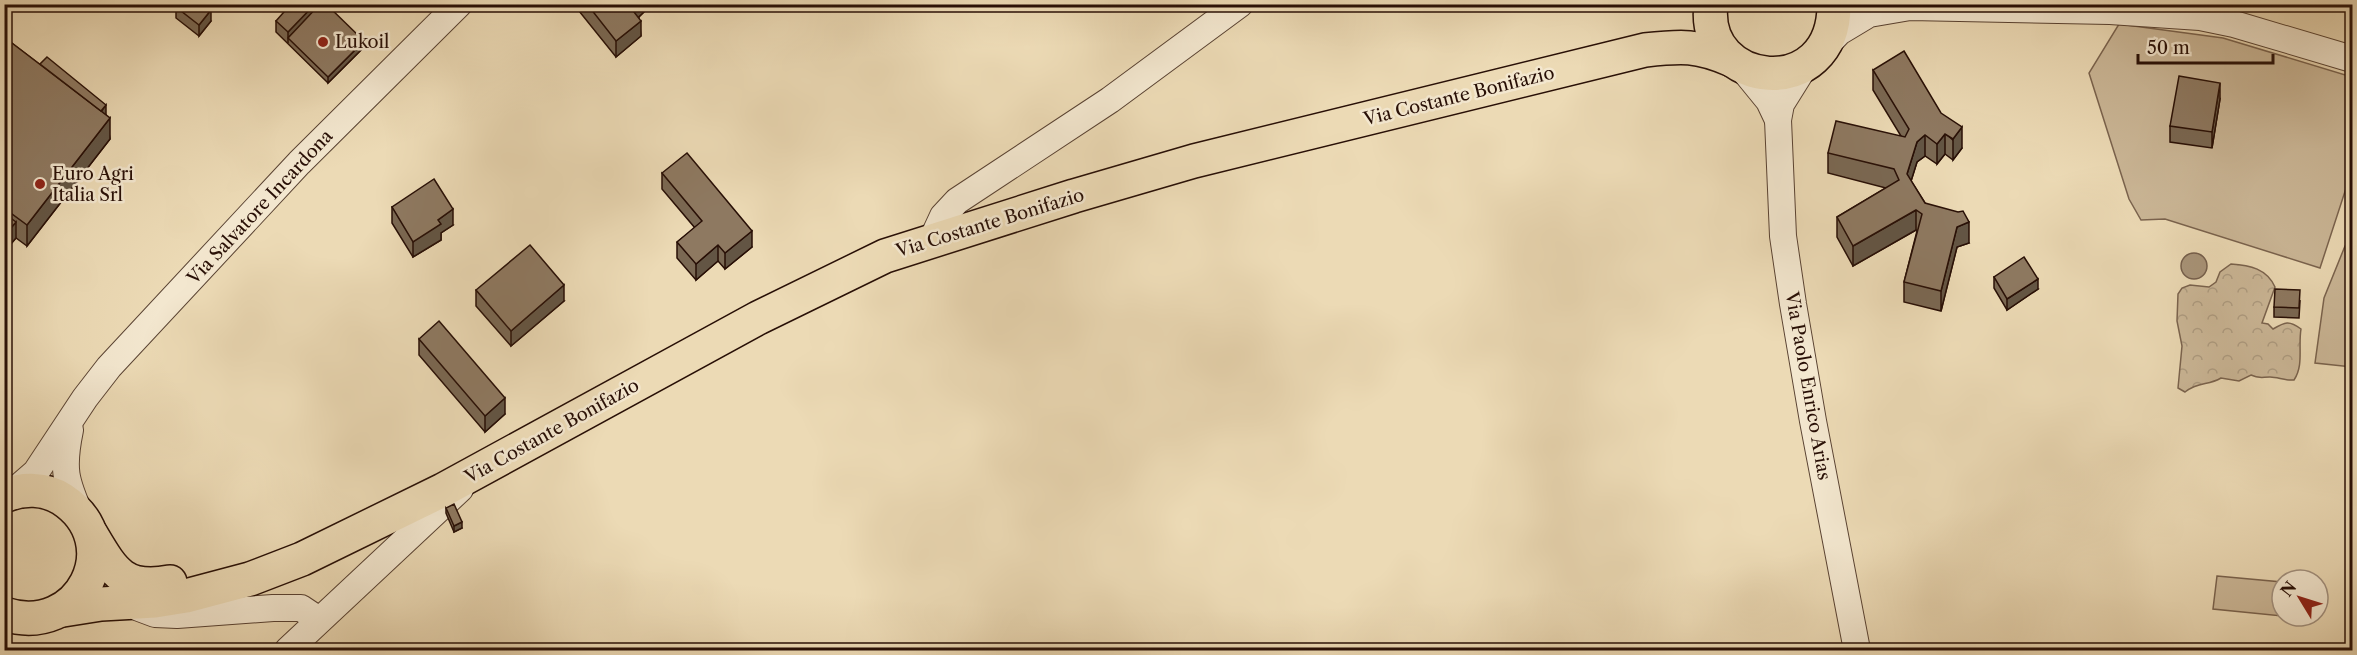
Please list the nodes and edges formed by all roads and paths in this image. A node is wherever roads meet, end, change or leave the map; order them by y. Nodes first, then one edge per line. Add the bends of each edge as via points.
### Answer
1 (459, 4) edge
2 (1240, 4) edge
3 (1709, 4) edge
4 (1851, 8) edge
5 (1645, 50) junction
6 (1818, 52) junction
7 (2352, 59) edge
8 (1735, 62) junction
9 (1778, 120) junction
10 (932, 242) junction
11 (72, 419) junction
12 (480, 470) junction
13 (7, 493) edge
14 (382, 521) junction
15 (86, 525) junction
16 (127, 603) junction
17 (63, 610) junction
18 (5, 614) edge
19 (319, 620) junction
20 (288, 651) edge
21 (1857, 651) edge

1 - 11 street, Via Salvatore Incardona via 299,162 109,367
2 - 10 street via 1110,100 957,201 943,216
3 - 5 main road via 1682,34
3 - 8 main road via 1716,38
4 - 6 main road via 1834,22
4 - 7 street via 2110,11 2191,16 2234,24
5 - 8 main road via 1701,48
5 - 10 main road, Via Costante Bonifazio via 1194,161
6 - 8 main road via 1792,71 1776,74 1760,73
6 - 9 street via 1781,104
8 - 9 street via 1769,100
9 - 21 street, Via Paolo Enrico Arias via 1783,236
10 - 12 main road, Via Costante Bonifazio via 885,256 758,318
11 - 13 street, Via Salvatore Incardona via 36,472
11 - 15 street via 64,465
12 - 14 main road, Via Costante Bonifazio
12 - 19 street
13 - 15 main road via 44,492 64,501
14 - 15 main road via 289,551 151,586 130,581 112,567
14 - 16 main road via 303,559 250,579 186,596
15 - 17 main road via 94,548 90,577 79,596
16 - 17 main road
16 - 19 street via 155,614 177,615 300,608
17 - 18 main road via 35,619
19 - 20 street

